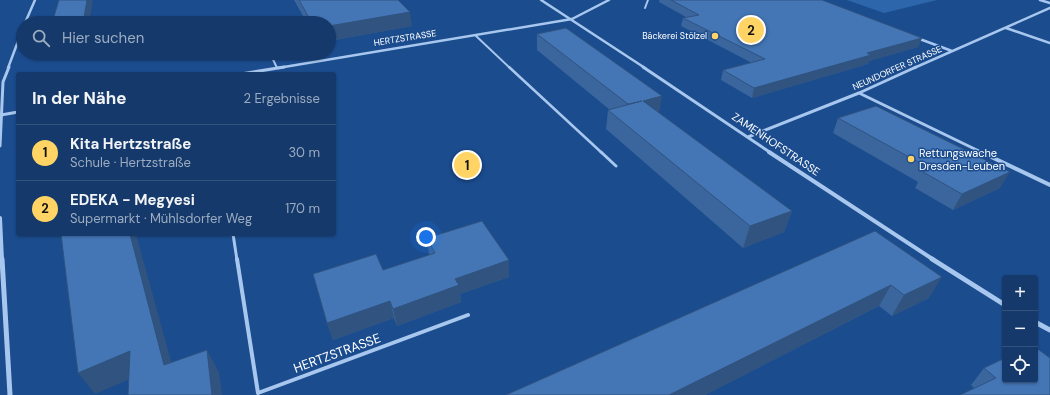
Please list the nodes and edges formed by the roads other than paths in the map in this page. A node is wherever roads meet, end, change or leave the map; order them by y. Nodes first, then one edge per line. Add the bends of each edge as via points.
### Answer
1 (35, 0) edge
2 (540, 0) edge
3 (608, 0) edge
4 (648, 0) edge
5 (1040, 0) edge
6 (1050, 3) edge
7 (645, 8) dead end
8 (1050, 8) edge
9 (28, 16) edge
10 (572, 19) junction
11 (1005, 28) junction
12 (475, 35) junction
13 (915, 37) edge
14 (1050, 43) edge
15 (16, 47) edge
16 (952, 51) junction
17 (336, 58) edge
18 (273, 60) edge
19 (325, 60) edge
20 (277, 68) junction
21 (253, 72) edge
22 (859, 93) junction
23 (16, 112) edge
24 (1, 115) edge
25 (748, 137) junction
26 (0, 146) edge
27 (616, 166) dead end
28 (1050, 185) edge
29 (0, 218) edge
30 (233, 236) edge
31 (1002, 303) edge
32 (468, 315) dead end
33 (1038, 324) edge
34 (1050, 330) edge
35 (258, 394) edge
36 (10, 395) edge

1 - 9 street
2 - 10 street, ZAMENHOFSTRASSE
3 - 10 street
4 - 7 lane
5 - 6 street
8 - 11 street, NEUNDORFER STRASSE
10 - 12 street, HERTZSTRASSE
10 - 25 street, ZAMENHOFSTRASSE
11 - 14 street
11 - 16 street, NEUNDORFER STRASSE
12 - 17 street, HERTZSTRASSE
12 - 27 lane
13 - 16 street
15 - 24 street via 3,82
16 - 22 street, NEUNDORFER STRASSE
18 - 20 lane
19 - 20 street, HERTZSTRASSE
20 - 21 street, HERTZSTRASSE
22 - 25 street, NEUNDORFER STRASSE
22 - 28 street
23 - 24 street
24 - 26 street
25 - 31 street, ZAMENHOFSTRASSE via 878,225
29 - 36 street
30 - 35 lane, HERTZSTRASSE
32 - 35 lane, HERTZSTRASSE
33 - 34 street

